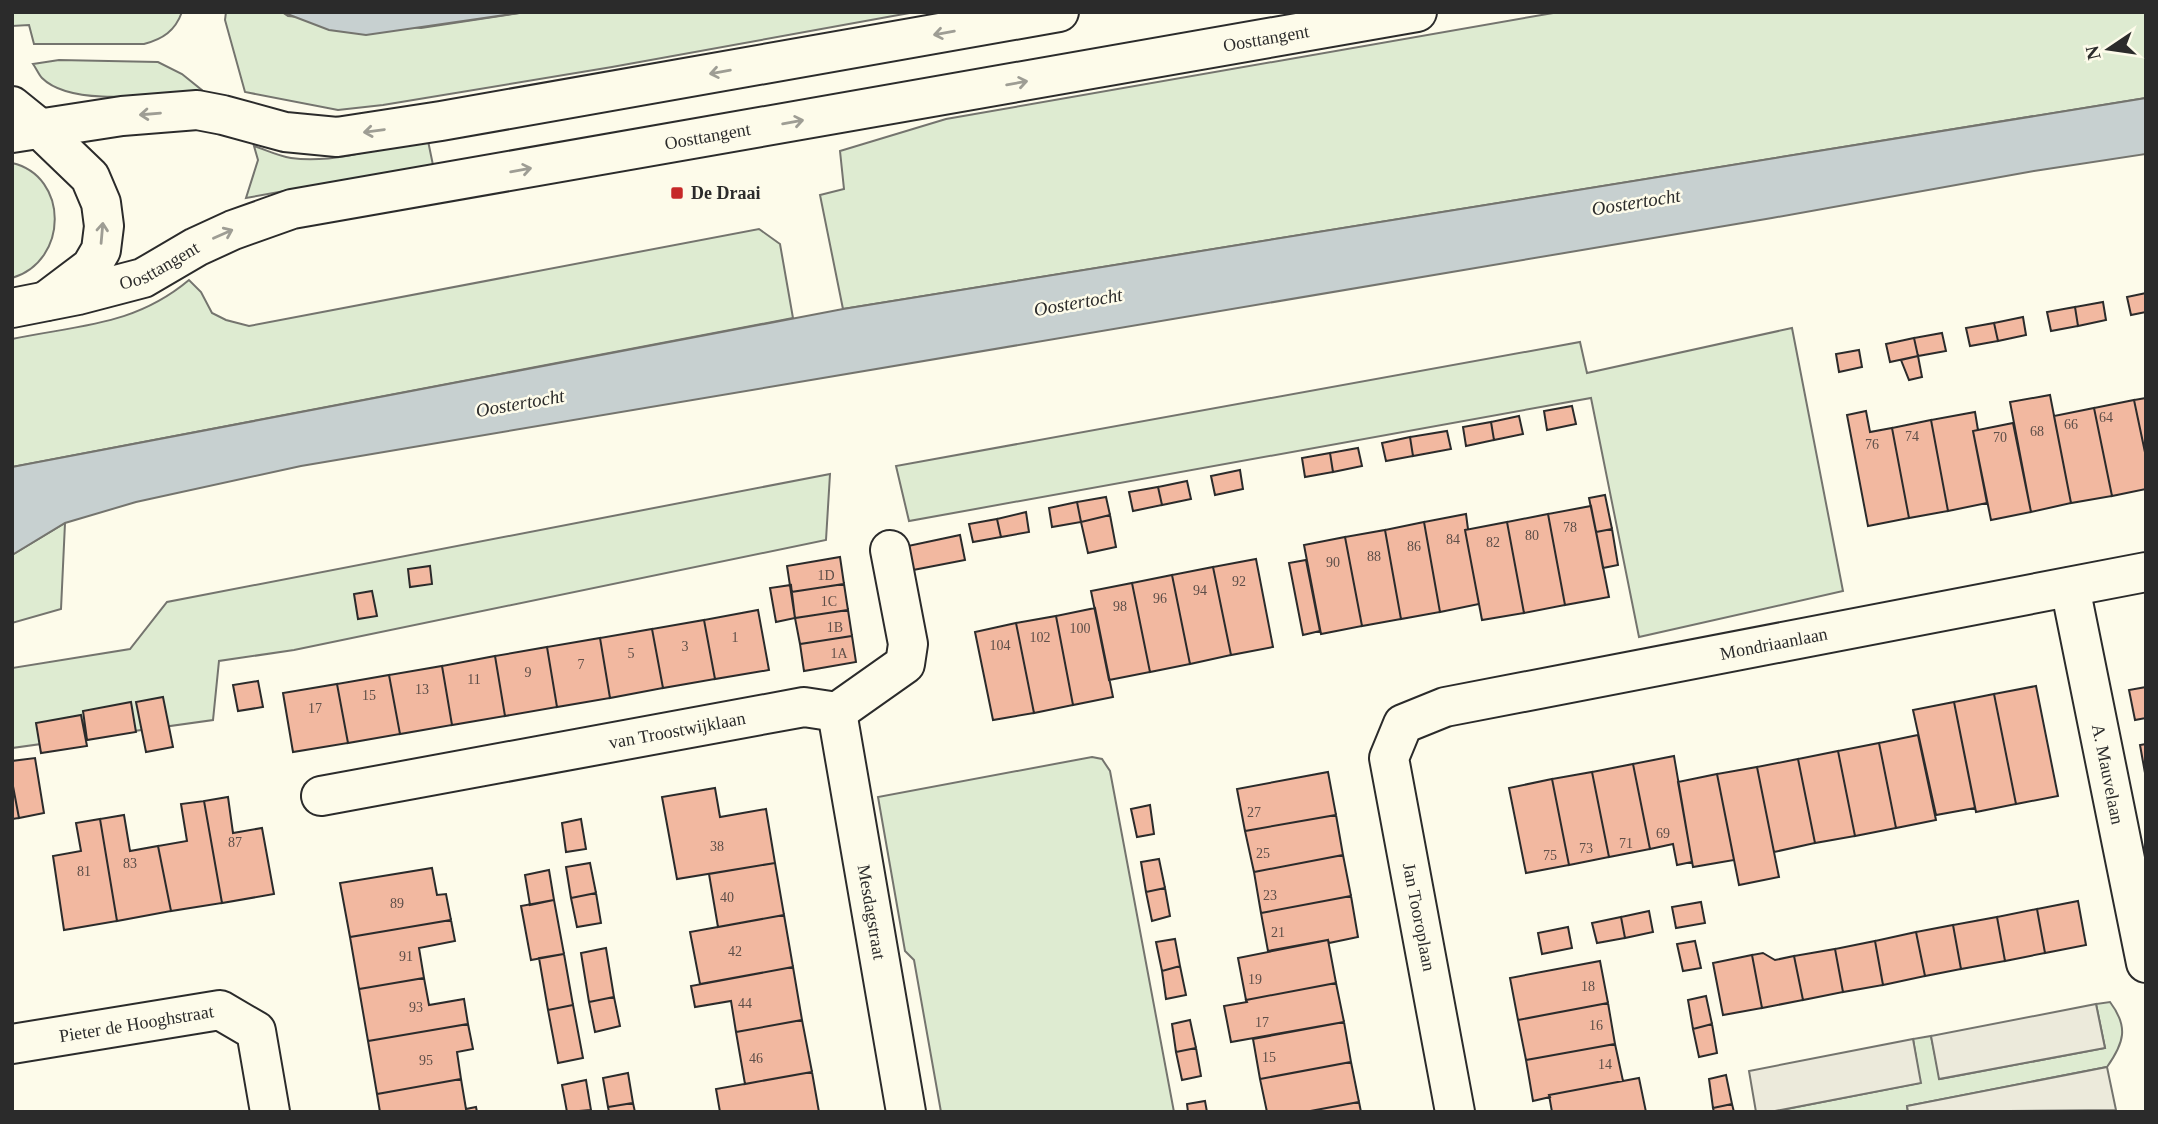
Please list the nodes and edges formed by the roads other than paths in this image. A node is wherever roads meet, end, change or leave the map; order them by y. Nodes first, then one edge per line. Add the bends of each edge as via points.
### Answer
1 (1059, 12) edge
2 (1417, 12) edge
3 (21, 122) edge
4 (29, 305) edge
5 (890, 550) dead end
6 (2146, 572) edge
7 (2070, 587) junction
8 (837, 712) junction
9 (1403, 724) joint
10 (321, 796) dead end
11 (2146, 962) edge
12 (12, 1044) edge
13 (270, 1112) edge
14 (906, 1112) edge
15 (1455, 1112) edge

1 -> 3 street via 337,136 285,132 197,110
4 -> 2 street, Oosttangent via 143,278 196,247 292,209
4 -> 3 street via 91,267 101,250 104,226 90,177
5 - 8 street via 908,644 905,664
6 - 7 street, Mondriaanlaan
7 - 9 street, Mondriaanlaan via 1445,706
7 - 11 street, A. Mauvelaan
8 - 10 street, van Troostwijklaan via 804,707
8 - 14 street, Mesdagstraat
9 - 15 street, Jan Tooroplaan via 1389,758
12 - 13 street, Pieter de Hooghstraat via 220,1010 256,1031

